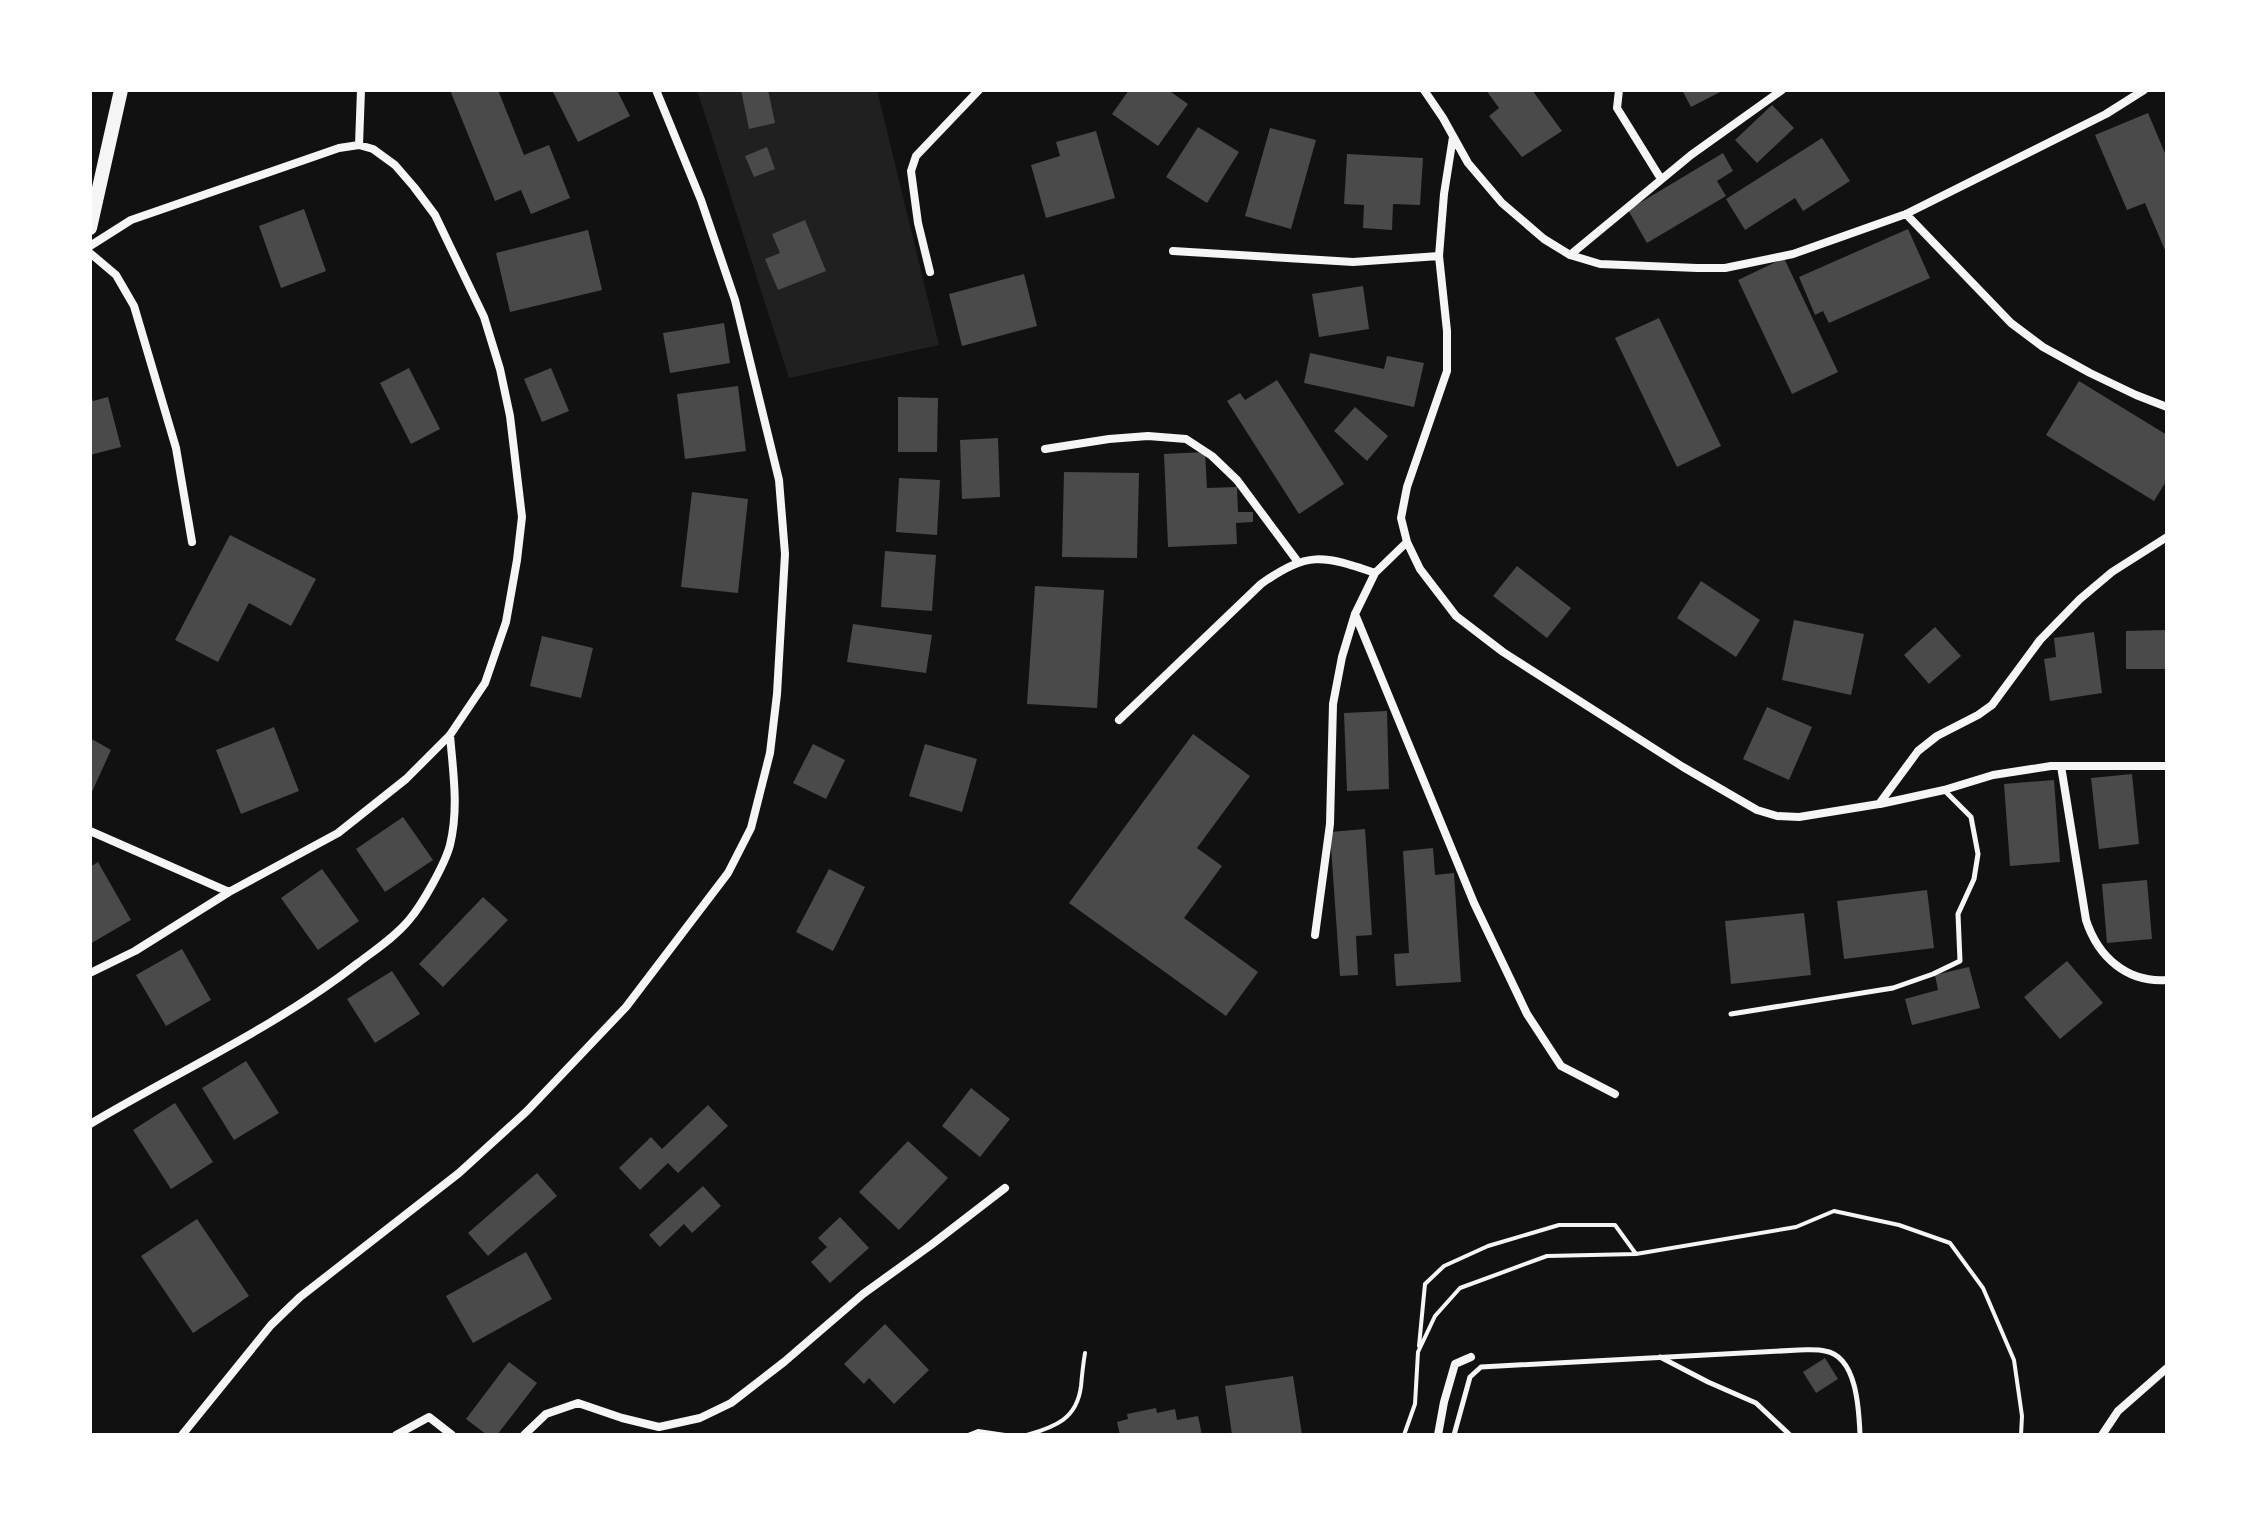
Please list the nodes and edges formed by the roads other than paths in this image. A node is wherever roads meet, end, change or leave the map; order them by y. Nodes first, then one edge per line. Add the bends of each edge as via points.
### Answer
1 (121, 90) edge
2 (361, 90) edge
3 (656, 90) edge
4 (979, 90) edge
5 (1424, 90) edge
6 (1619, 90) edge
7 (1782, 90) edge
8 (2144, 90) edge
9 (1453, 137) junction
10 (359, 145) junction
11 (1661, 179) junction
12 (1906, 214) junction
13 (90, 228) edge
14 (90, 246) edge
15 (1173, 251) dead end
16 (90, 253) edge
17 (1570, 255) junction
18 (1439, 256) junction
19 (930, 272) dead end
20 (2167, 407) edge
21 (1045, 449) dead end
22 (2167, 537) edge
23 (192, 542) dead end
24 (1407, 542) junction
25 (1298, 562) junction
26 (1375, 573) junction
27 (1355, 614) junction
28 (1119, 720) dead end
29 (450, 735) junction
30 (2061, 766) junction
31 (2167, 766) edge
32 (1944, 790) junction
33 (1879, 804) junction
34 (90, 831) edge
35 (229, 892) junction
36 (1315, 935) dead end
37 (90, 973) edge
38 (2167, 980) edge
39 (1731, 1014) dead end
40 (1615, 1094) dead end
41 (90, 1124) edge
42 (1005, 1188) dead end
43 (1471, 1357) dead end
44 (1660, 1357) junction
45 (2167, 1368) edge
46 (182, 1435) edge
47 (396, 1435) edge
48 (452, 1435) edge
49 (524, 1435) edge
50 (1438, 1435) edge
51 (1454, 1435) edge
52 (1790, 1435) edge
53 (1860, 1435) edge
54 (2102, 1435) edge

1 - 13 main road
2 - 10 street
3 - 46 street via 735,300 779,480 785,554 777,694 770,753 751,828 728,873 615,1019 459,1173 300,1297
4 - 19 street via 916,156 911,171
5 - 9 street
6 - 11 street via 1617,108
7 - 11 street
8 - 12 street
9 - 17 street via 1502,203
9 - 18 street
10 - 14 street via 131,220
10 - 29 street via 395,165 435,215 484,317 514,443 522,517 506,622 485,683
11 - 17 street
12 - 17 street via 1793,254 1725,268 1600,264
12 - 20 street via 2011,323 2043,347
15 - 18 street via 1353,262
16 - 23 street via 116,275 134,306 176,448
18 - 24 street via 1447,371 1407,487 1401,518
21 - 25 street via 1148,436 1186,439 1237,480
22 - 33 street via 2080,599 2040,640 1992,705 1918,751
24 - 26 street
24 - 33 street via 1420,569 1456,616 1503,652 1757,810 1799,817
25 - 26 street via 1334,559
25 - 28 street via 1261,584
26 - 27 street
27 - 36 street via 1333,704 1330,824
27 - 40 street via 1474,903 1527,1014 1561,1066
29 - 35 street via 406,779 338,833
29 - 41 street via 456,801 449,846 409,920 334,982
30 - 31 street
30 - 32 street via 1993,775
30 - 38 street via 2090,932 2104,955 2129,974
32 - 33 street
32 - 39 lane via 1971,817 1978,854 1974,879 1958,914 1960,961 1893,988
34 - 35 street
35 - 37 street
42 - 49 street via 863,1294 731,1403 700,1418 659,1427 578,1403 546,1414
43 - 50 street via 1455,1364
44 - 51 lane via 1481,1367 1470,1377
44 - 52 lane via 1756,1403
44 - 53 lane via 1829,1351 1848,1367
45 - 54 street via 2118,1411
47 - 48 street via 429,1417

